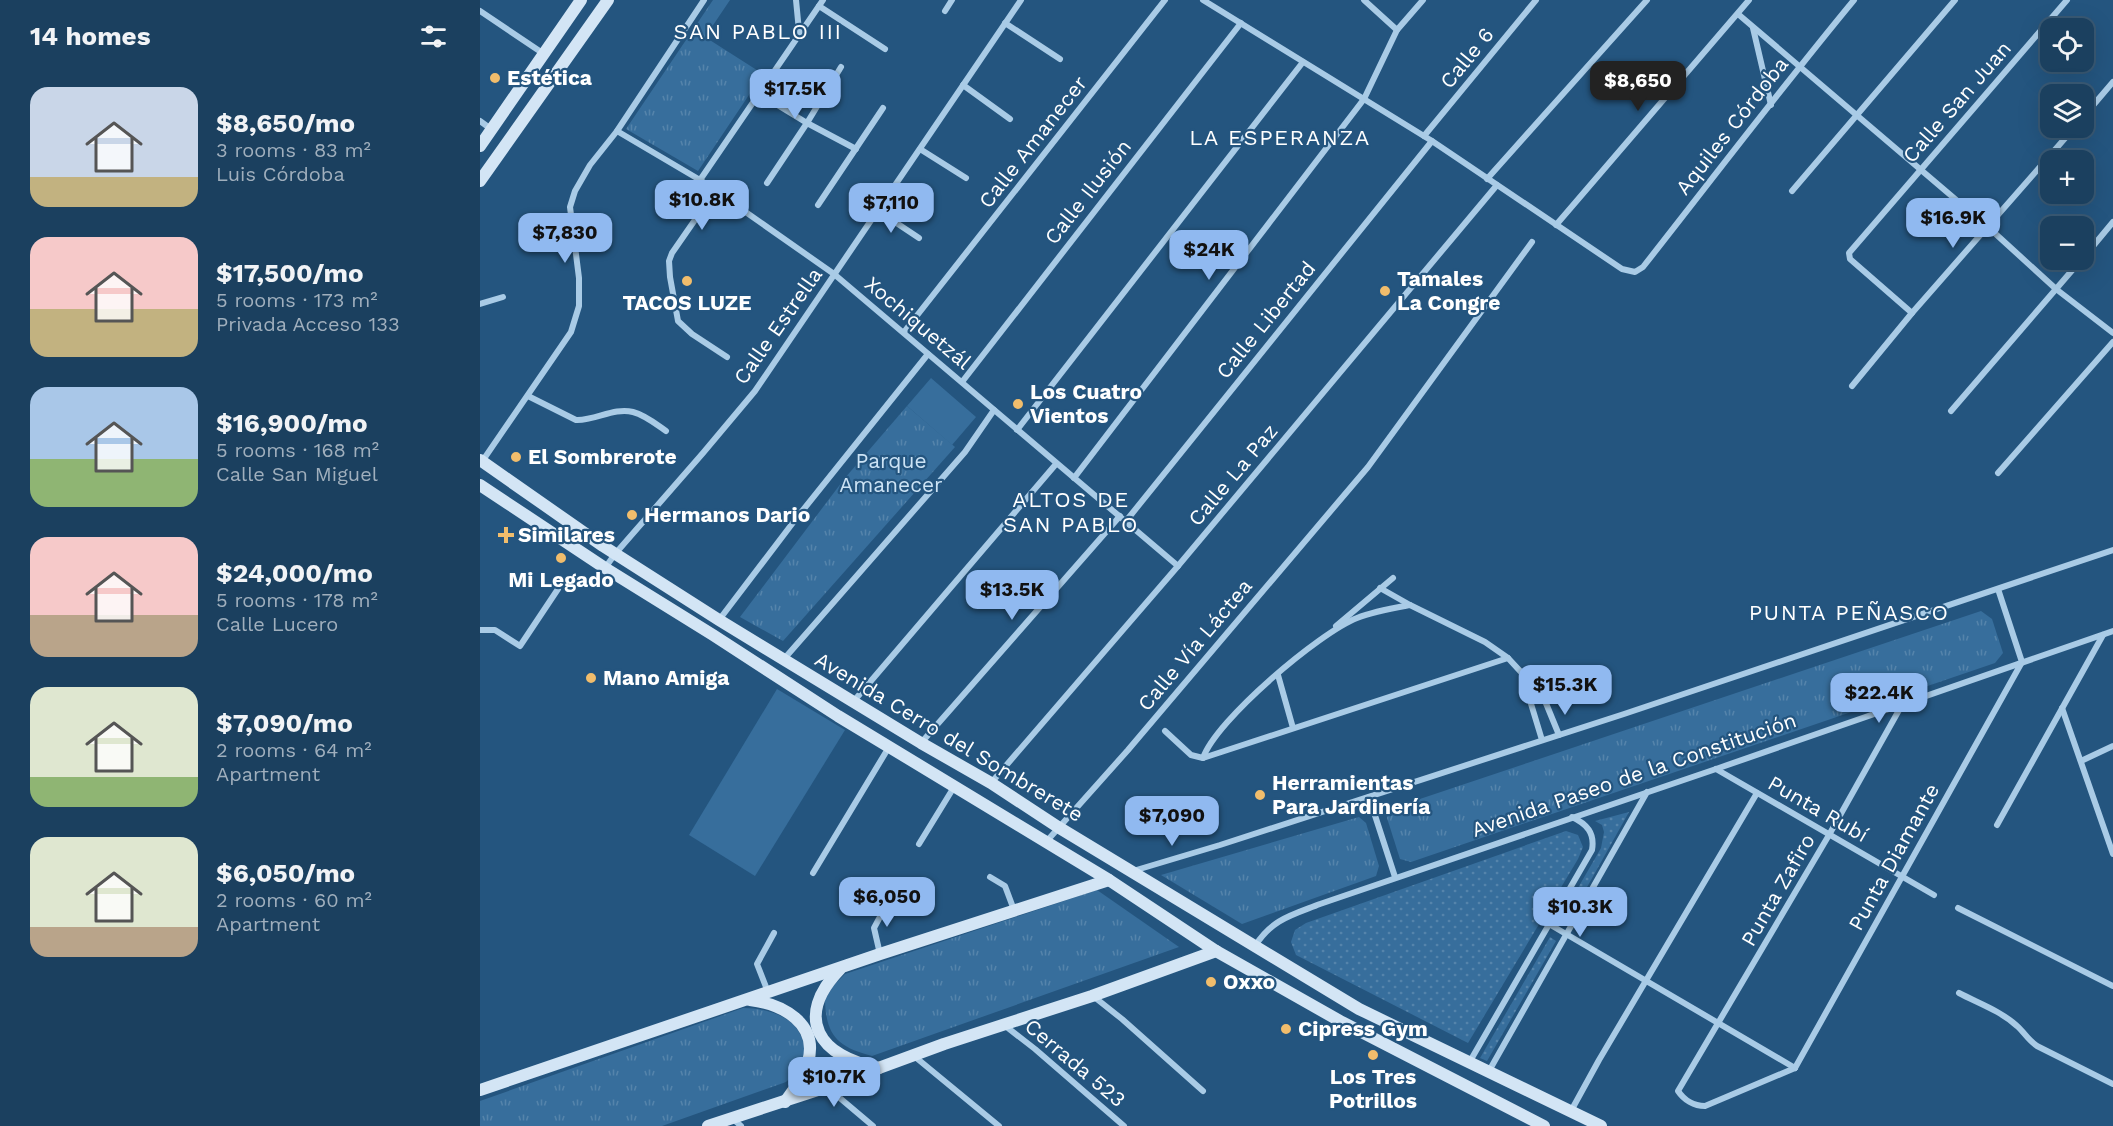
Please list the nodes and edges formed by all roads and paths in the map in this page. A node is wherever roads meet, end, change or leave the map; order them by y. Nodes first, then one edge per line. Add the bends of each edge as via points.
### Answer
1 (581, 0) edge
2 (608, 0) edge
3 (704, 0) edge
4 (796, 0) edge
5 (952, 0) edge
6 (1021, 0) edge
7 (1165, 0) edge
8 (1203, 0) edge
9 (1221, 0) edge
10 (1364, 0) edge
11 (1423, 0) edge
12 (1536, 0) edge
13 (1647, 0) edge
14 (1749, 0) edge
15 (1854, 0) edge
16 (1955, 0) edge
17 (2067, 0) edge
18 (821, 3) edge
19 (1216, 8) junction
20 (480, 11) edge
21 (945, 11) dead end
22 (1737, 14) junction
23 (1005, 23) junction
24 (1241, 23) junction
25 (1753, 27) junction
26 (1396, 30) junction
27 (799, 32) junction
28 (885, 49) dead end
29 (544, 54) junction
30 (1060, 59) dead end
31 (1303, 62) junction
32 (1800, 66) junction
33 (841, 67) dead end
34 (2113, 82) edge
35 (963, 85) junction
36 (758, 93) junction
37 (1364, 99) junction
38 (2094, 104) edge
39 (1771, 105) junction
40 (883, 108) dead end
41 (1857, 116) junction
42 (1010, 119) dead end
43 (480, 121) edge
44 (807, 123) junction
45 (492, 129) junction
46 (617, 131) junction
47 (1424, 136) junction
48 (2064, 138) edge
49 (1432, 141) junction
50 (480, 146) edge
51 (856, 149) junction
52 (920, 149) junction
53 (1921, 170) junction
54 (966, 178) dead end
55 (1487, 179) junction
56 (700, 180) junction
57 (480, 181) edge
58 (767, 183) dead end
59 (1497, 185) junction
60 (715, 191) junction
61 (1792, 191) dead end
62 (818, 205) dead end
63 (877, 210) junction
64 (2113, 222) edge
65 (1556, 225) junction
66 (1988, 227) junction
67 (919, 238) dead end
68 (1532, 242) dead end
69 (2094, 244) edge
70 (2072, 270) edge
71 (834, 274) junction
72 (2056, 289) junction
73 (503, 297) dead end
74 (480, 304) edge
75 (1912, 314) junction
76 (904, 332) junction
77 (2113, 333) edge
78 (2113, 342) edge
79 (928, 354) junction
80 (727, 357) dead end
81 (962, 382) junction
82 (1852, 386) dead end
83 (528, 396) junction
84 (994, 410) junction
85 (1951, 411) dead end
86 (1017, 430) junction
87 (666, 431) dead end
88 (481, 462) edge
89 (1056, 464) junction
90 (1998, 473) dead end
91 (1074, 478) junction
92 (480, 485) edge
93 (1120, 516) junction
94 (1126, 521) junction
95 (2113, 550) edge
96 (615, 554) junction
97 (1178, 566) junction
98 (605, 568) junction
99 (1393, 578) dead end
100 (1380, 588) junction
101 (558, 589) dead end
102 (1998, 589) junction
103 (1410, 605) junction
104 (719, 620) junction
105 (480, 630) edge
106 (2113, 631) edge
107 (1328, 633) junction
108 (2103, 634) junction
109 (1508, 658) junction
110 (783, 659) junction
111 (2022, 662) junction
112 (1521, 670) junction
113 (1278, 675) junction
114 (853, 702) junction
115 (1903, 703) junction
116 (2062, 708) junction
117 (1293, 728) junction
118 (1165, 731) dead end
119 (1559, 735) junction
120 (1542, 740) junction
121 (921, 743) junction
122 (2113, 746) edge
123 (889, 747) junction
124 (1203, 758) junction
125 (2081, 761) junction
126 (1716, 769) junction
127 (991, 783) junction
128 (954, 786) junction
129 (1647, 792) junction
130 (1757, 793) junction
131 (1369, 796) junction
132 (1572, 817) junction
133 (1997, 825) dead end
134 (1058, 827) junction
135 (2110, 833) edge
136 (1829, 835) junction
137 (1045, 843) junction
138 (920, 844) dead end
139 (2113, 854) edge
140 (1132, 871) junction
141 (813, 873) dead end
142 (990, 877) dead end
143 (1395, 877) junction
144 (1902, 877) junction
145 (1109, 879) junction
146 (1934, 895) dead end
147 (888, 902) dead end
148 (1958, 908) dead end
149 (1014, 910) junction
150 (1549, 924) junction
151 (774, 933) dead end
152 (1568, 935) junction
153 (1255, 946) junction
154 (1216, 951) junction
155 (880, 954) junction
156 (843, 966) junction
157 (1646, 982) junction
158 (2113, 986) edge
159 (768, 992) junction
160 (1959, 993) dead end
161 (1092, 996) junction
162 (746, 1000) junction
163 (1004, 1024) junction
164 (1718, 1024) junction
165 (914, 1056) junction
166 (1469, 1063) junction
167 (879, 1068) junction
168 (1795, 1068) junction
169 (1489, 1072) junction
170 (2113, 1084) edge
171 (827, 1087) junction
172 (480, 1090) edge
173 (1203, 1091) dead end
174 (784, 1102) junction
175 (1571, 1111) junction
176 (736, 1122) edge
177 (1524, 1122) edge
178 (708, 1126) edge
179 (873, 1126) edge
180 (999, 1126) edge
181 (1124, 1126) edge
182 (1544, 1126) edge
183 (1601, 1126) edge

1 - 29 main road
2 - 57 main road
3 - 46 street
4 - 27 street
5 - 21 street
6 - 23 street, Calle Estrella
7 - 76 street, Calle Amanecer
8 - 19 street
9 - 19 street
10 - 26 street
11 - 26 street
12 - 47 street, Calle 6
13 - 55 street
14 - 22 street
15 - 32 street, Aquiles Córdoba
16 - 41 street
17 - 53 street, Calle San Juan
18 - 27 street
18 - 28 street
19 - 24 street
20 - 29 street
22 - 25 street
22 - 65 street
23 - 30 street
23 - 35 street, Calle Estrella
24 - 31 street
24 - 81 street, Calle Ilusión
25 - 32 street
25 - 39 street
26 - 37 street
27 - 36 street
29 - 45 main road
31 - 37 street
31 - 86 street
32 - 39 street, Aquiles Córdoba
32 - 41 street
33 - 44 street
34 - 38 street
35 - 42 street
35 - 52 street, Calle Estrella
36 - 44 street
36 - 56 street
37 - 47 street
37 - 91 street
39 - 65 street, Aquiles Córdoba via 1643,267 1635,272 1622,269
40 - 51 street
41 - 53 street
41 - 61 street
43 - 45 street
44 - 51 street
44 - 58 street
45 - 50 main road
46 - 56 street, Xochiquetzál
46 - 83 street via 575,191 570,207 579,306 571,332
47 - 49 street
48 - 66 street
49 - 55 street
49 - 94 street, Calle Libertad
51 - 62 street
52 - 54 street
52 - 63 street, Calle Estrella
53 - 66 street
53 - 75 street, Calle San Juan via 1849,253 1850,259
55 - 59 street
56 - 60 street, Xochiquetzál
59 - 65 street
59 - 97 street, Calle La Paz
60 - 71 street, Xochiquetzál
60 - 80 street via 672,253 670,277 678,321
63 - 67 street
63 - 71 street, Calle Estrella
64 - 69 street
66 - 72 street
66 - 75 street
68 - 134 street, Calle Vía Láctea via 1368,467
70 - 72 street
71 - 76 street, Xochiquetzál
71 - 96 street, Calle Estrella via 754,391
72 - 77 street
72 - 85 street
73 - 74 street
75 - 82 street
76 - 79 street, Xochiquetzál
78 - 90 street
79 - 81 street, Xochiquetzál
79 - 104 street
81 - 84 street, Xochiquetzál
83 - 87 street via 576,420 629,411
83 - 88 street
84 - 86 street, Xochiquetzál
84 - 110 street via 965,452
86 - 89 street, Xochiquetzál
88 - 96 main road, Avenida Cerro del Sombrerete
89 - 91 street, Xochiquetzál
89 - 114 street
91 - 93 street, Xochiquetzál
92 - 98 main road, Avenida Cerro del Sombrerete
93 - 94 street, Xochiquetzál
93 - 121 street
94 - 97 street, Xochiquetzál
95 - 102 street
96 - 98 street, Calle Estrella
96 - 104 main road, Avenida Cerro del Sombrerete
97 - 127 street, Calle La Paz
98 - 123 main road, Avenida Cerro del Sombrerete
99 - 100 street
100 - 103 street
100 - 107 street
101 - 105 street via 520,646 495,630
102 - 111 street
102 - 119 street
103 - 107 street via 1357,618
103 - 109 street via 1485,642
104 - 110 main road, Avenida Cerro del Sombrerete
106 - 108 street, Avenida Paseo de la Constitución
107 - 113 street
108 - 111 street, Avenida Paseo de la Constitución
108 - 116 street
109 - 112 street
109 - 117 street
110 - 114 main road, Avenida Cerro del Sombrerete
111 - 115 street, Avenida Paseo de la Constitución
111 - 144 street, Punta Diamante
112 - 119 street via 1544,696
112 - 120 street
113 - 117 street
113 - 124 street via 1243,704 1207,746
114 - 121 main road, Avenida Cerro del Sombrerete
115 - 126 street, Avenida Paseo de la Constitución
115 - 136 street, Punta Zafiro
116 - 125 street
116 - 133 street
117 - 124 street
118 - 124 street via 1191,755
119 - 120 street
120 - 131 street
121 - 127 main road, Avenida Cerro del Sombrerete
122 - 125 street
123 - 128 main road, Avenida Cerro del Sombrerete
123 - 141 street
125 - 135 street
126 - 129 street, Avenida Paseo de la Constitución
126 - 130 street, Punta Rubí
127 - 134 main road, Avenida Cerro del Sombrerete
128 - 137 main road, Avenida Cerro del Sombrerete
128 - 138 street
129 - 132 street, Avenida Paseo de la Constitución
129 - 152 street
130 - 136 street, Punta Rubí
130 - 157 street
131 - 140 street
131 - 143 street
132 - 143 street, Avenida Paseo de la Constitución
132 - 150 street via 1591,832 1594,841
134 - 137 street, Calle Vía Láctea
134 - 140 main road, Avenida Cerro del Sombrerete
135 - 139 street
136 - 144 street, Punta Rubí
136 - 164 street, Punta Zafiro
137 - 145 main road, Avenida Cerro del Sombrerete
140 - 153 main road, Avenida Cerro del Sombrerete
142 - 149 street via 1005,886
143 - 153 street, Avenida Paseo de la Constitución via 1274,923
144 - 146 street, Punta Rubí
144 - 168 street, Punta Diamante
145 - 149 main road
145 - 154 main road, Avenida Cerro del Sombrerete
147 - 155 street via 874,928
148 - 158 street
149 - 155 main road
150 - 152 street
150 - 166 street
151 - 159 street via 757,964
152 - 157 street
152 - 169 street
153 - 166 main road, Avenida Cerro del Sombrerete via 1359,1009
154 - 161 main road
154 - 177 main road, Avenida Cerro del Sombrerete
155 - 156 main road
156 - 159 main road
156 - 167 main road via 820,995 818,1029 827,1045 841,1057
157 - 164 street
157 - 175 street
159 - 162 main road
160 - 170 street via 2017,1026 2037,1046
161 - 163 main road
161 - 173 street
162 - 172 main road
162 - 174 main road via 785,1009 798,1019 808,1035 808,1063
163 - 165 main road
163 - 181 street, Cerrada 523
164 - 168 street
164 - 168 street, Punta Zafiro via 1678,1092 1683,1098 1705,1106
165 - 167 main road
165 - 180 street
166 - 169 main road, Avenida Cerro del Sombrerete
167 - 171 main road
169 - 175 main road, Avenida Cerro del Sombrerete
171 - 174 main road
171 - 179 street
174 - 176 main road
175 - 183 main road, Avenida Cerro del Sombrerete
176 - 178 main road
177 - 182 main road, Avenida Cerro del Sombrerete

